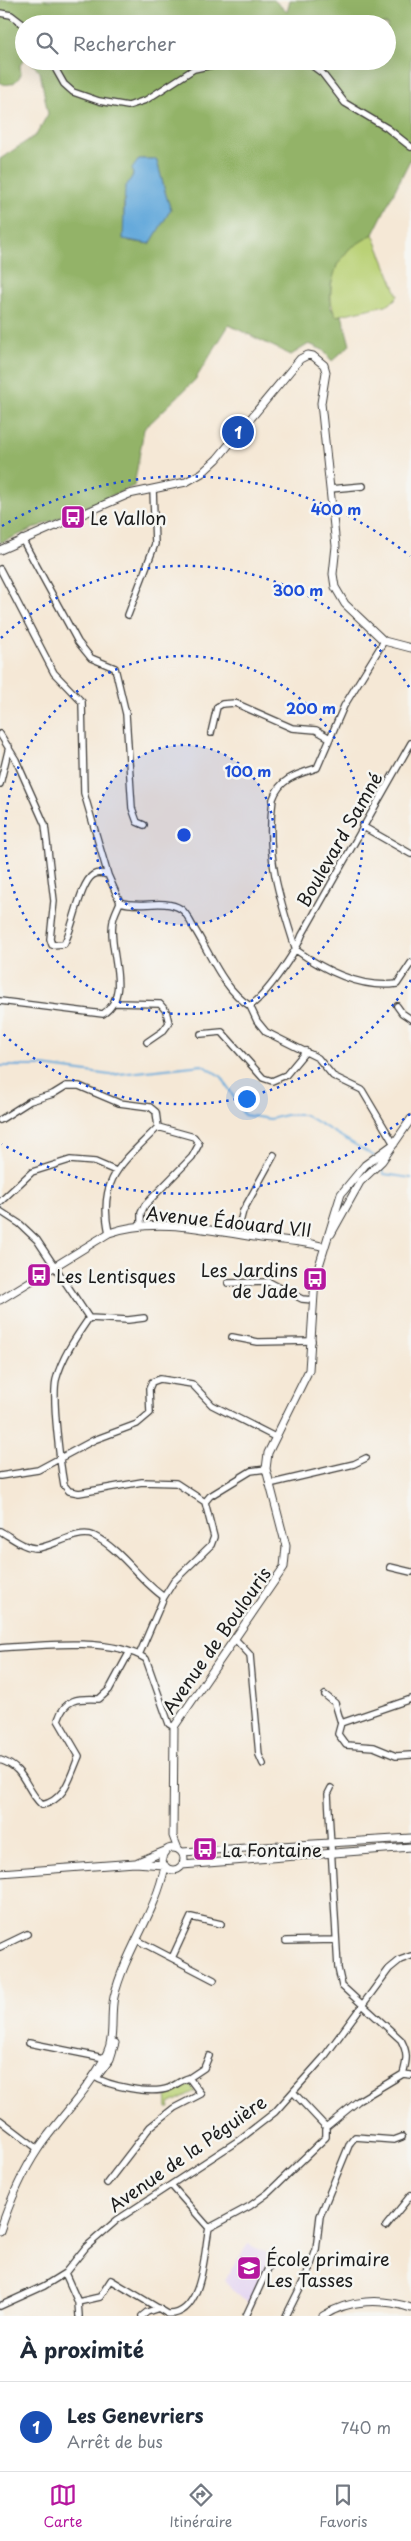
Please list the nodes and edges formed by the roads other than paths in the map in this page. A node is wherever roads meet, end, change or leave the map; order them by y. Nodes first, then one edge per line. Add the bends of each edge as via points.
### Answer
1 (0, 13) edge
2 (15, 18) edge
3 (56, 70) edge
4 (191, 70) edge
5 (318, 70) edge
6 (411, 147) edge
7 (362, 486) dead end
8 (153, 489) junction
9 (330, 489) junction
10 (22, 539) junction
11 (0, 550) edge
12 (0, 569) edge
13 (128, 615) dead end
14 (384, 641) junction
15 (411, 648) edge
16 (211, 732) dead end
17 (0, 734) edge
18 (328, 737) junction
19 (411, 743) edge
20 (9, 748) junction
21 (0, 784) edge
22 (144, 826) dead end
23 (362, 826) junction
24 (411, 854) edge
25 (108, 875) junction
26 (120, 902) junction
27 (296, 950) junction
28 (411, 963) edge
29 (0, 1001) edge
30 (115, 1003) junction
31 (250, 1006) junction
32 (397, 1006) dead end
33 (411, 1019) edge
34 (201, 1034) dead end
35 (147, 1042) dead end
36 (306, 1051) junction
37 (411, 1119) edge
38 (0, 1120) edge
39 (158, 1127) junction
40 (394, 1144) junction
41 (274, 1155) dead end
42 (116, 1171) junction
43 (0, 1202) edge
44 (0, 1210) edge
45 (141, 1225) junction
46 (108, 1233) junction
47 (236, 1234) junction
48 (325, 1247) junction
49 (55, 1265) junction
50 (228, 1283) dead end
51 (0, 1300) edge
52 (313, 1300) junction
53 (89, 1318) junction
54 (144, 1318) dead end
55 (232, 1337) dead end
56 (312, 1340) junction
57 (275, 1437) junction
58 (366, 1458) dead end
59 (61, 1459) junction
60 (266, 1469) junction
61 (0, 1476) edge
62 (269, 1484) junction
63 (204, 1502) junction
64 (0, 1531) edge
65 (390, 1567) dead end
66 (411, 1572) edge
67 (164, 1597) junction
68 (236, 1640) junction
69 (0, 1648) edge
70 (129, 1653) junction
71 (140, 1655) junction
72 (325, 1696) dead end
73 (411, 1699) edge
74 (341, 1723) junction
75 (174, 1727) junction
76 (411, 1755) edge
77 (0, 1760) edge
78 (263, 1764) dead end
79 (331, 1788) dead end
80 (174, 1836) junction
81 (411, 1838) edge
82 (329, 1843) junction
83 (411, 1847) edge
84 (167, 1850) junction
85 (180, 1851) junction
86 (330, 1854) junction
87 (135, 1863) junction
88 (182, 1865) junction
89 (164, 1866) junction
90 (173, 1870) junction
91 (0, 1873) edge
92 (161, 1885) junction
93 (221, 1924) dead end
94 (27, 1934) dead end
95 (137, 1940) junction
96 (335, 1940) junction
97 (286, 1941) dead end
98 (0, 1947) edge
99 (411, 1956) edge
100 (172, 1958) junction
101 (214, 1980) dead end
102 (118, 1986) junction
103 (362, 2006) junction
104 (29, 2042) dead end
105 (209, 2056) dead end
106 (104, 2058) junction
107 (403, 2074) junction
108 (411, 2076) edge
109 (94, 2077) junction
110 (189, 2078) junction
111 (294, 2093) junction
112 (0, 2120) edge
113 (326, 2127) junction
114 (402, 2137) dead end
115 (38, 2149) junction
116 (107, 2183) dead end
117 (172, 2186) junction
118 (411, 2195) edge
119 (386, 2226) dead end
120 (209, 2228) junction
121 (0, 2232) edge
122 (272, 2260) dead end
123 (65, 2274) junction
124 (78, 2302) junction
125 (0, 2306) edge
126 (159, 2308) junction
127 (411, 2308) edge
128 (79, 2316) edge
129 (142, 2316) edge
130 (246, 2316) edge
131 (286, 2316) edge
132 (323, 2316) edge

1 - 2 street
3 - 4 street via 72,92 128,106 146,100
5 - 6 street via 345,104 387,128
7 - 9 street
8 - 9 street via 186,482 202,473 294,365 308,356 319,360 326,372 321,403
8 - 10 street via 129,494
8 - 13 street via 154,544
9 - 14 street via 336,546 332,574 335,587 345,604
10 - 11 street
10 - 22 street via 78,642 91,658 115,668 126,714 132,808 137,822
12 - 25 street via 54,673 82,702 84,793
14 - 15 street
14 - 18 street
16 - 18 street via 217,707 235,704 292,728 316,730
17 - 20 street
18 - 27 street via 317,768 288,779 273,799 272,864
19 - 23 street, Boulevard Samné
20 - 21 street
20 - 25 street via 45,825 54,901 52,945 64,944 69,936 86,883 92,876
23 - 24 street
23 - 27 street, Boulevard Samné
25 - 26 street
26 - 30 street via 113,922 117,973
26 - 31 street via 145,906 168,904 183,910 226,984
27 - 28 street via 326,971 386,986 396,984
27 - 31 street, Boulevard Samné via 265,994
29 - 30 street via 102,1014
30 - 35 street via 160,1004 166,1011 169,1023
31 - 36 street via 266,1032
32 - 33 street
34 - 36 street via 222,1032 263,1078 272,1081 286,1074
36 - 40 street via 318,1058 333,1076 362,1090
37 - 40 street, Avenue de Boulouris
38 - 39 street via 30,1101 66,1086 79,1086 119,1103 150,1107 156,1112
39 - 42 street
39 - 45 street via 194,1138 199,1144 192,1157 145,1205
40 - 48 street, Avenue de Boulouris via 360,1182
41 - 47 street via 242,1211
42 - 43 street via 96,1162 70,1160 32,1172
42 - 46 street via 108,1186 105,1203
44 - 49 street via 37,1240
45 - 46 street, Avenue Édouard VII
45 - 47 street, Avenue Édouard VII
46 - 49 street, Avenue Édouard VII
47 - 48 street, Avenue Édouard VII
48 - 52 street, Avenue de Boulouris via 315,1279
49 - 51 street, Avenue Édouard VII
49 - 53 street
50 - 52 street via 269,1282 302,1299
52 - 56 street, Avenue de Boulouris
53 - 54 street
53 - 59 street via 63,1360 56,1381
55 - 56 street via 258,1342
56 - 57 street, Avenue de Boulouris via 309,1370
57 - 59 street via 212,1405 192,1384 160,1378 152,1382 150,1413 146,1419 94,1440
57 - 60 street, Avenue de Boulouris
58 - 62 street via 354,1464
59 - 61 street via 38,1470
59 - 63 street via 64,1485 69,1491 79,1493 142,1482 176,1483
60 - 62 street, Avenue de Boulouris
60 - 63 street via 251,1471
62 - 68 street, Avenue de Boulouris via 286,1546 286,1558 279,1577
63 - 67 street via 214,1537 211,1545 174,1581
64 - 67 street via 26,1546 37,1548 77,1536 93,1535
65 - 66 street
67 - 71 street
68 - 75 street, Avenue de Boulouris
68 - 78 street via 250,1656 259,1755
69 - 70 street via 95,1645
70 - 71 street
70 - 77 street via 109,1690 99,1699 85,1698 69,1702 62,1708 58,1720 79,1756 62,1796 42,1805 32,1796 24,1777 12,1764
71 - 75 street via 146,1659 169,1724
72 - 74 street via 335,1703
73 - 74 street
74 - 76 street via 338,1734 346,1745 374,1747 396,1756
75 - 80 street, Avenue de Boulouris
79 - 82 street via 328,1794
80 - 84 street, Avenue de Boulouris
80 - 85 street, Avenue de Boulouris
81 - 82 street
82 - 85 street via 194,1854
82 - 86 street
83 - 86 street
84 - 85 street
84 - 87 street
84 - 89 street via 162,1858
85 - 88 street via 184,1859
86 - 88 street
86 - 96 street
87 - 89 street
87 - 91 street
88 - 90 street
89 - 90 street
89 - 92 street
90 - 92 street
92 - 95 street
93 - 100 street via 191,1917
94 - 98 street
95 - 100 street
95 - 102 street
96 - 97 street
96 - 103 street via 342,1986
99 - 103 street, Avenue de la Péguière via 389,1969
100 - 101 street
102 - 106 street via 110,2047
102 - 109 street via 113,2053
103 - 107 street via 400,2040 407,2060
103 - 111 street, Avenue de la Péguière
104 - 106 street
105 - 110 street via 204,2068
106 - 109 street
107 - 108 street
107 - 113 street via 358,2100
109 - 110 street via 153,2091 169,2088
109 - 115 street
110 - 116 street via 201,2094 174,2108 150,2127
111 - 113 street
111 - 117 street, Avenue de la Péguière via 239,2140
112 - 115 street
113 - 120 street via 326,2137 289,2175 250,2206
114 - 131 street via 394,2140 355,2137 350,2143 320,2216 316,2250 309,2270
115 - 121 street
117 - 120 street
117 - 123 street, Avenue de la Péguière via 117,2220 99,2235
118 - 119 street
120 - 126 street via 206,2261 191,2303 174,2315
122 - 130 street
123 - 124 street
123 - 125 street, Avenue de la Péguière
124 - 126 street via 100,2297 111,2280
124 - 128 street
126 - 129 street
127 - 132 street via 369,2301 336,2308

